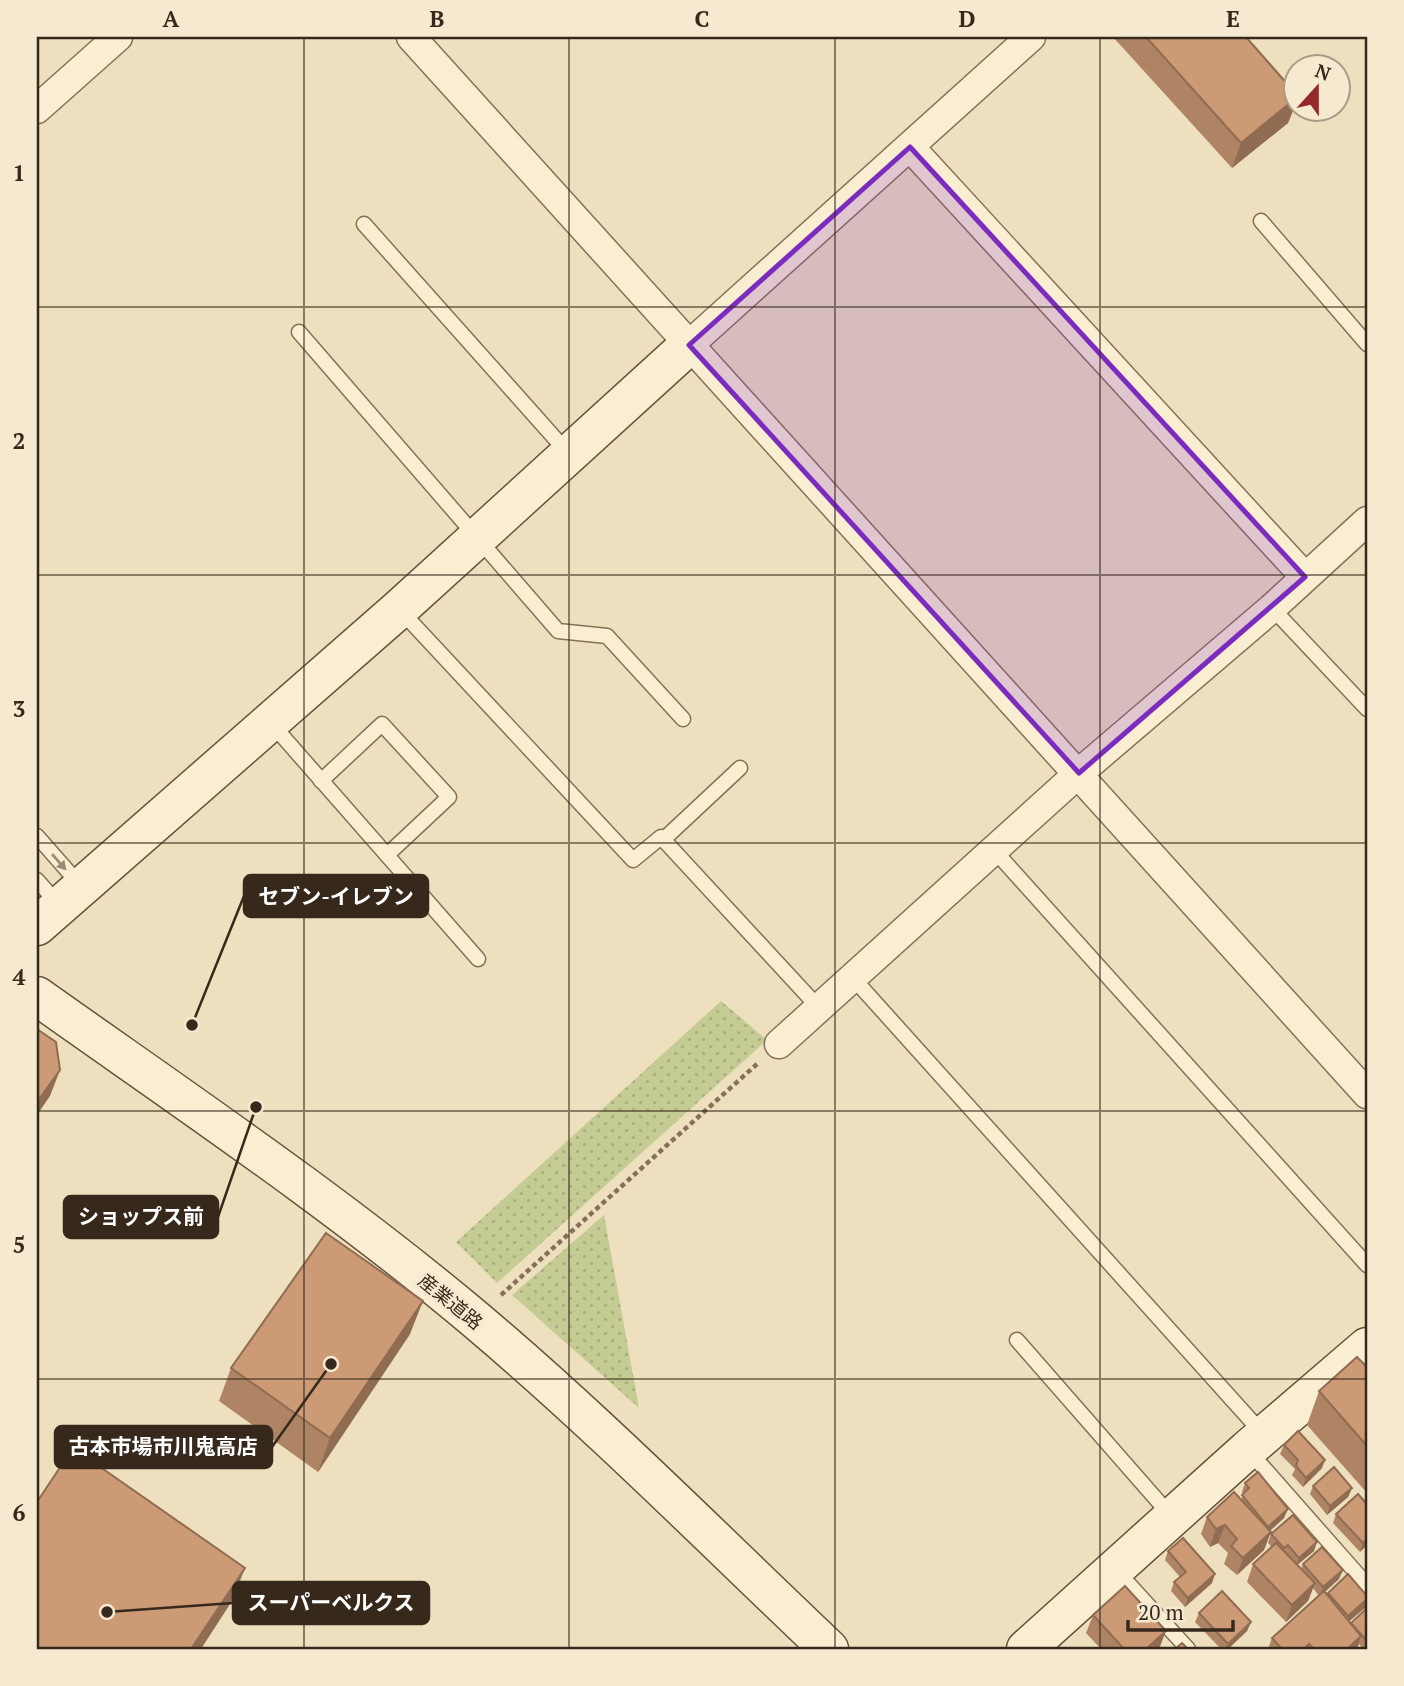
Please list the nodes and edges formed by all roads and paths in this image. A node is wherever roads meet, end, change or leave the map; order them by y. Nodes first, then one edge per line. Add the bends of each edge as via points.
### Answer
1 (118, 37) edge
2 (411, 37) edge
3 (1031, 37) edge
4 (37, 109) edge
5 (909, 147) junction
6 (1261, 221) dead end
7 (364, 224) dead end
8 (299, 332) dead end
9 (1367, 344) edge
10 (689, 345) junction
11 (569, 455) junction
12 (1367, 521) edge
13 (477, 538) junction
14 (1306, 577) junction
15 (1272, 608) junction
16 (400, 609) junction
17 (1367, 709) edge
18 (683, 719) dead end
19 (270, 722) junction
20 (740, 768) dead end
21 (1079, 773) junction
22 (321, 780) junction
23 (37, 836) edge
24 (663, 840) junction
25 (994, 850) junction
26 (387, 855) junction
27 (54, 900) edge
28 (478, 959) dead end
29 (853, 978) junction
30 (37, 996) edge
31 (819, 1008) junction
32 (779, 1044) joint
33 (1367, 1094) edge
34 (1367, 1265) edge
35 (474, 1319) junction
36 (1017, 1340) dead end
37 (1367, 1348) edge
38 (1256, 1443) junction
39 (1172, 1517) junction
40 (1116, 1570) junction
41 (1367, 1585) edge
42 (828, 1649) edge
43 (1026, 1649) edge
44 (1188, 1649) edge

1 - 4 street
2 - 10 street
3 - 5 street
5 - 10 street
5 - 14 street
6 - 9 lane
7 - 11 lane
8 - 13 lane
10 - 11 street
10 - 21 street
11 - 13 street
12 - 14 street
13 - 16 street
13 - 18 lane via 558,631 607,636
14 - 15 street
15 - 17 lane
15 - 21 street
16 - 19 street
16 - 24 lane via 633,860 661,837
19 - 22 lane
19 - 27 street
20 - 24 lane
21 - 25 street
21 - 33 street
22 - 26 lane
22 - 26 lane via 382,724 449,797
23 -> 27 lane
24 - 31 lane
25 - 29 street
25 - 34 lane
26 - 28 lane
29 - 31 street
29 - 38 lane
30 - 35 street, 産業道路 via 259,1154
31 - 32 street
32 - 35 path
35 - 42 street, 産業道路 via 564,1396
36 - 39 lane
37 - 38 street
38 - 39 street
38 - 41 lane
39 - 40 street
40 - 43 street
40 - 44 lane

